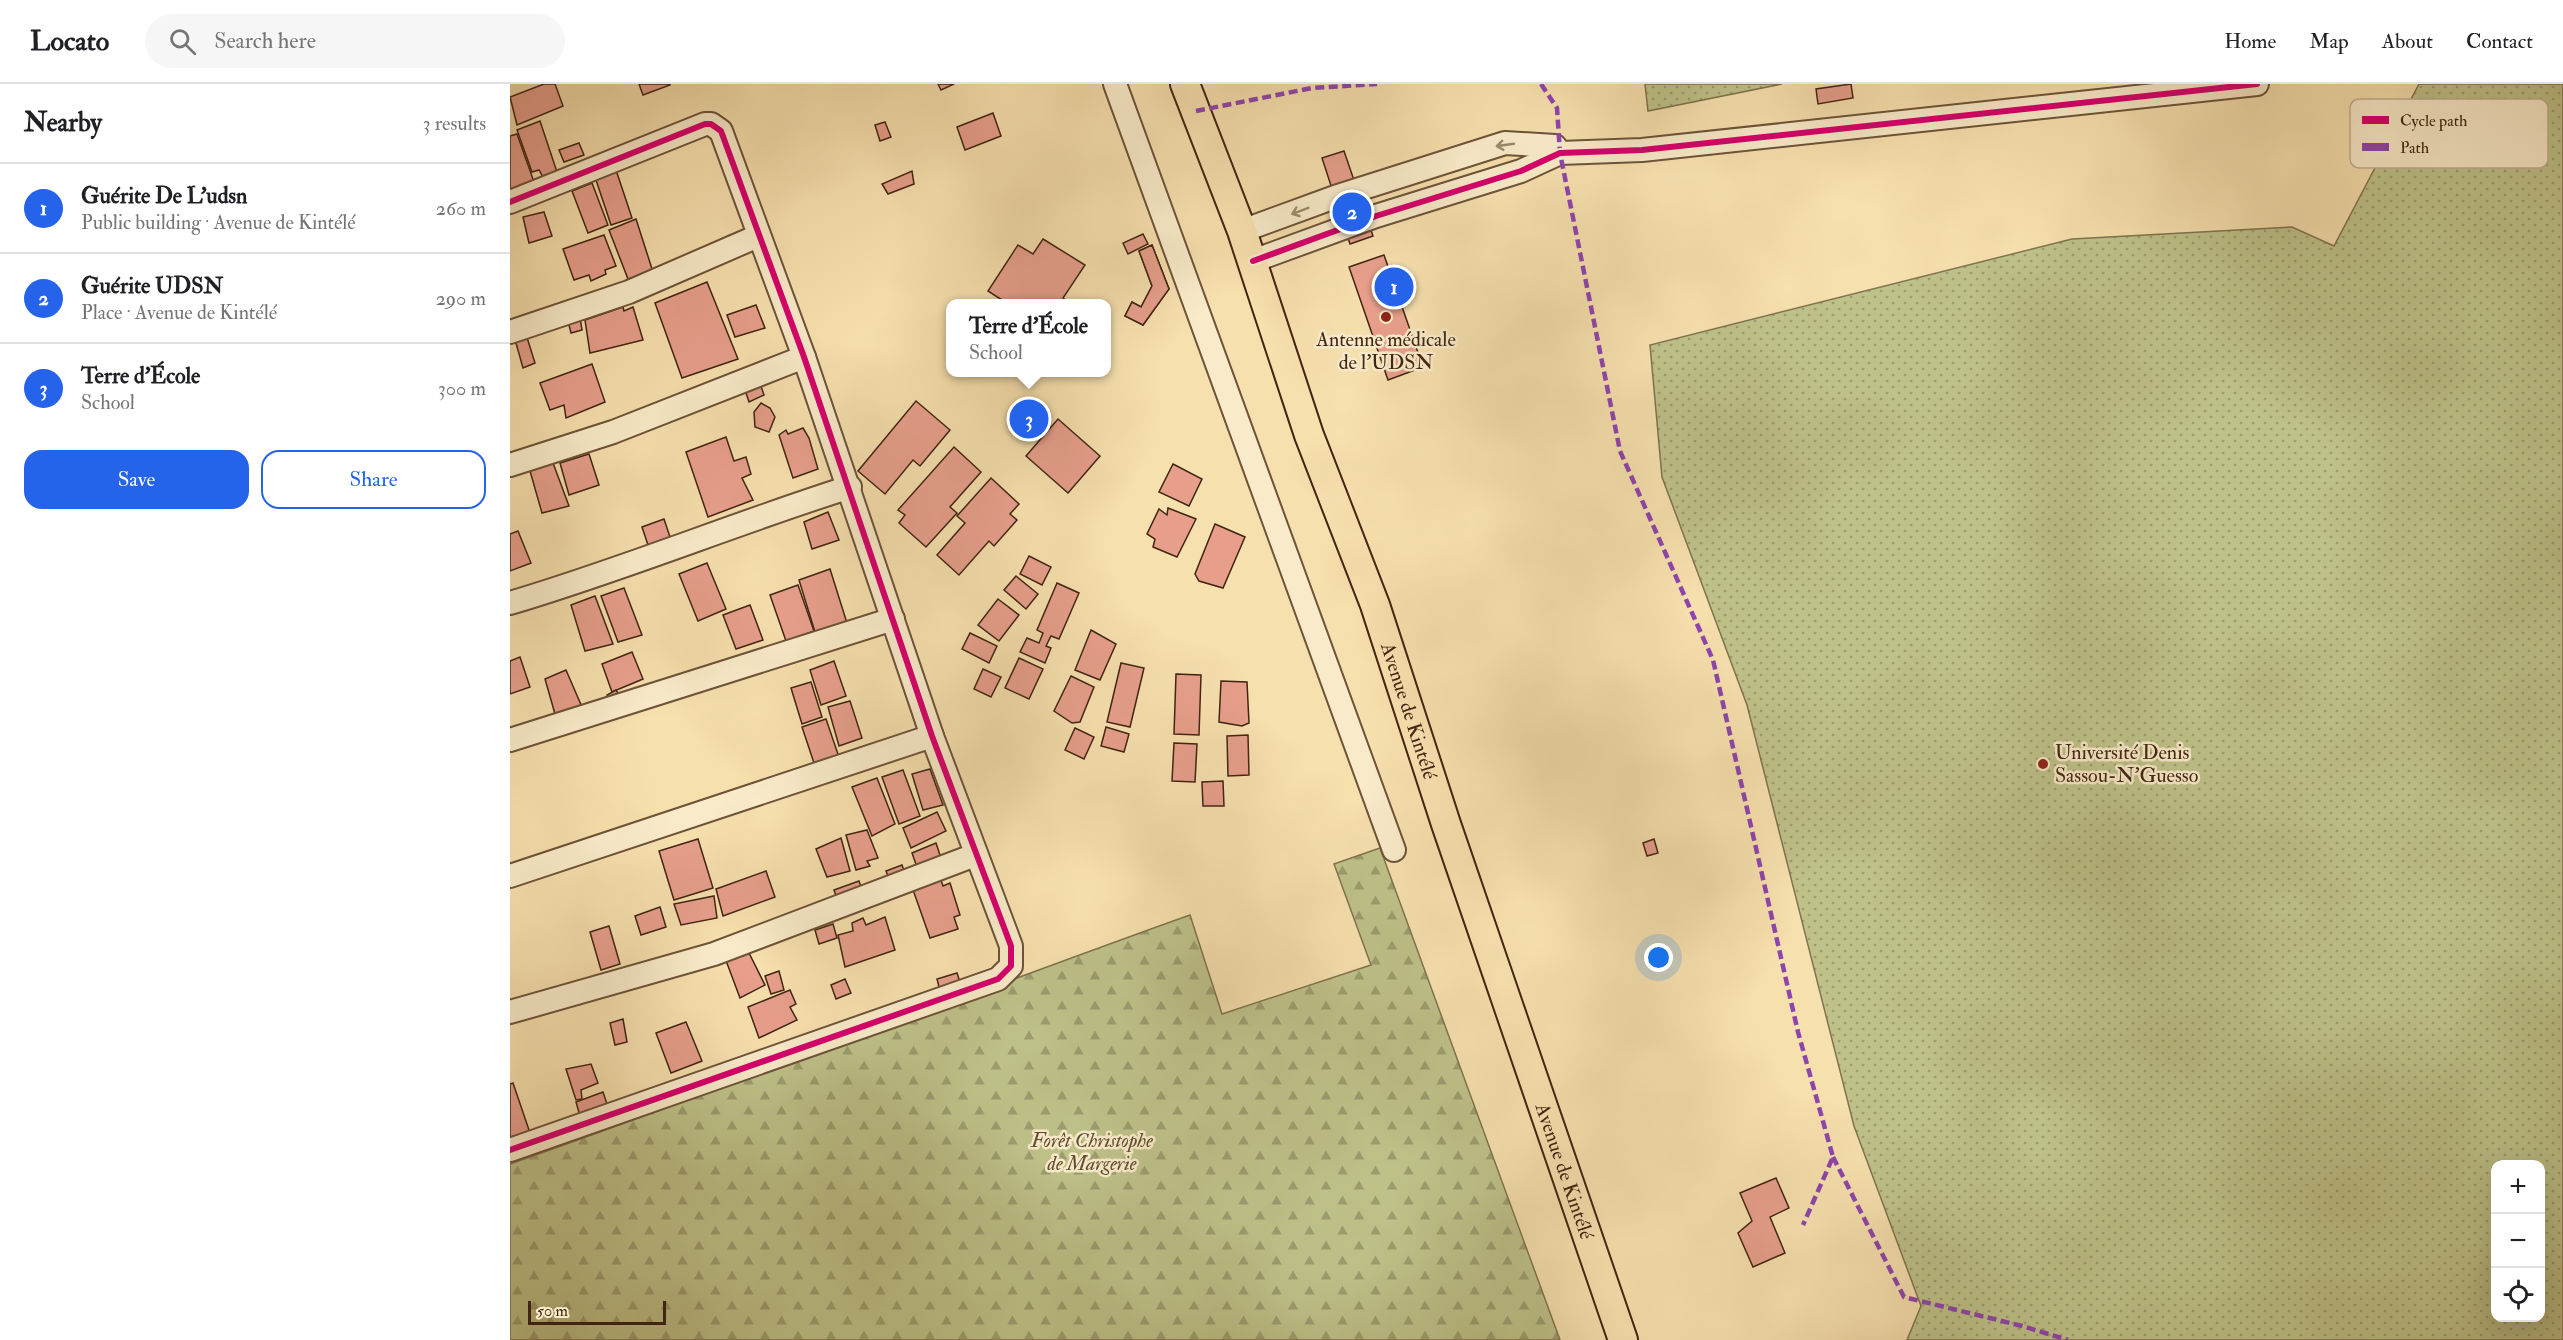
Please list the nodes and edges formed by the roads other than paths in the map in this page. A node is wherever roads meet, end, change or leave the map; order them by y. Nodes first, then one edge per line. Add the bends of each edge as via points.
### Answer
1 (1115, 84) edge
2 (1185, 84) edge
3 (2258, 84) edge
4 (2063, 94) edge
5 (1560, 153) junction
6 (510, 202) edge
7 (1248, 220) junction
8 (758, 236) junction
9 (1257, 274) junction
10 (510, 332) edge
11 (804, 357) junction
12 (510, 465) edge
13 (850, 487) junction
14 (510, 603) edge
15 (893, 619) junction
16 (932, 736) junction
17 (510, 740) edge
18 (1394, 850) dead end
19 (975, 855) junction
20 (510, 876) edge
21 (510, 1012) edge
22 (510, 1150) edge
23 (1623, 1340) edge

1 - 18 street
2 - 7 main road, Avenue de Kintélé
3 - 4 street
4 - 5 street via 1642,150
5 -> 7 street via 1555,146 1505,143
5 - 9 street via 1521,171 1280,250
6 - 8 street via 711,124 721,131
7 - 9 main road, Avenue de Kintélé
8 - 10 street via 629,292
8 - 11 street
9 - 23 main road, Avenue de Kintélé via 1309,435 1374,605
11 - 12 street via 613,432
11 - 13 street
13 - 14 street
13 - 15 street
15 - 16 street
15 - 17 street
16 - 19 street
16 - 20 street
19 - 21 street via 714,954
19 - 22 street via 1011,946 1011,966 998,979

